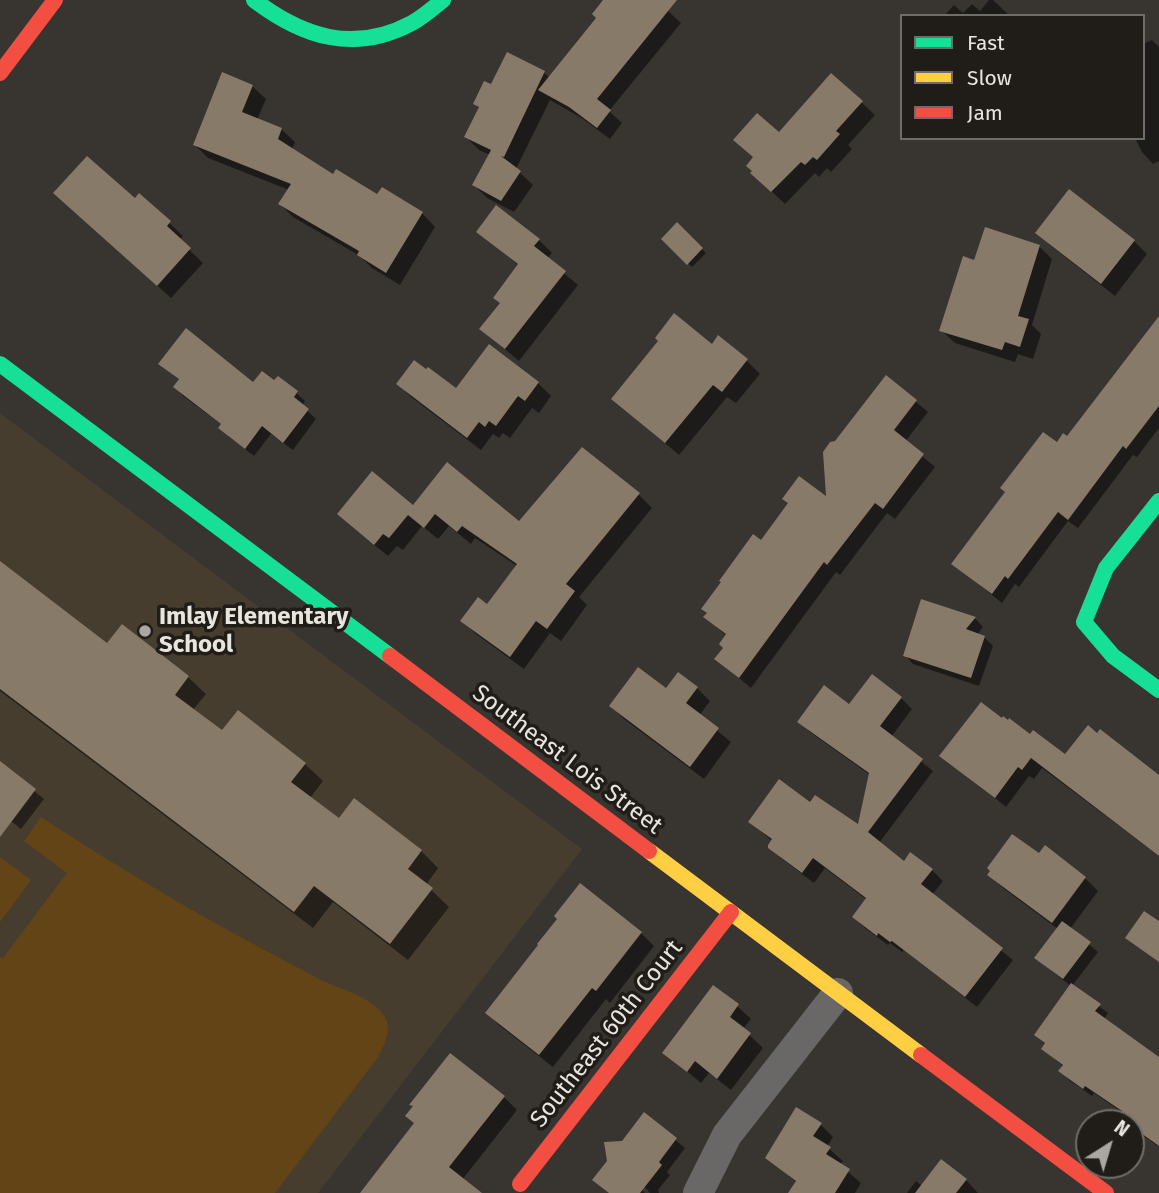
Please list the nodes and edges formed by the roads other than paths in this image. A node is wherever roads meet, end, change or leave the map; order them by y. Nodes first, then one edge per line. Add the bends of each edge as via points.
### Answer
1 (55, 0) edge
2 (254, 0) edge
3 (443, 0) edge
4 (0, 73) edge
5 (0, 364) edge
6 (1159, 501) edge
7 (1159, 690) edge
8 (731, 912) junction
9 (838, 993) junction
10 (520, 1184) dead end
11 (698, 1193) edge
12 (1106, 1193) edge

1 - 4 street
2 - 3 street via 310,35 358,41 410,24
5 - 8 street, Southeast Lois Street
6 - 7 street via 1106,568 1084,622 1113,656
8 - 9 street, Southeast Lois Street
8 - 10 street, Southeast 60th Court
9 - 11 street via 727,1135
9 - 12 street, Southeast Lois Street

